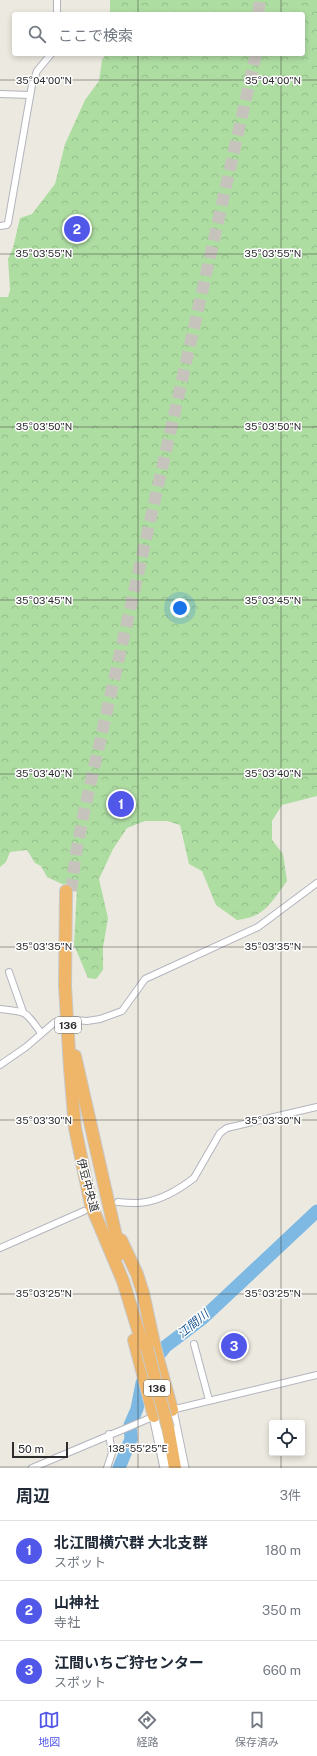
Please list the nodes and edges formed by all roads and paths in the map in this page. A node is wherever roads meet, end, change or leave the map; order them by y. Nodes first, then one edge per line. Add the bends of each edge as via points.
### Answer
1 (57, 0) edge
2 (57, 12) edge
3 (49, 56) edge
4 (0, 94) edge
5 (30, 95) junction
6 (0, 226) edge
7 (317, 883) edge
8 (9, 972) dead end
9 (0, 1009) edge
10 (23, 1012) junction
11 (75, 1020) dead end
12 (62, 1021) dead end
13 (41, 1033) junction
14 (0, 1065) edge
15 (317, 1107) edge
16 (118, 1202) dead end
17 (84, 1211) dead end
18 (0, 1248) edge
19 (194, 1344) dead end
20 (146, 1351) junction
21 (317, 1375) edge
22 (209, 1400) junction
23 (172, 1410) junction
24 (154, 1416) junction
25 (165, 1428) junction
26 (109, 1434) junction
27 (32, 1468) edge
28 (107, 1468) edge
29 (165, 1468) edge
30 (170, 1468) edge
31 (175, 1468) edge
32 (184, 1468) edge

1 - 2 street
3 - 5 street via 38,71
4 - 5 street
5 - 6 street via 8,223
7 - 11 street via 266,923 145,979 122,1011 100,1019
8 - 10 street
9 - 10 street
10 - 13 street
12 - 13 street via 55,1022
13 - 14 street
15 - 16 street via 227,1128 220,1133 194,1178 187,1183 146,1202
17 - 18 street
19 - 22 street
20 - 20 highway, 伊豆中央道 / 136 via 115,1240 80,1081 72,1031 69,891 65,986 75,1128 89,1197 123,1281
20 - 23 highway via 165,1384
20 - 24 highway, 136 via 150,1400
20 - 25 highway, 伊豆中央道 / 136
21 - 22 street
22 - 23 street
23 - 24 street
23 - 32 main road
24 - 26 street
24 - 29 main road
25 - 30 highway, 伊豆中央道 / 136
25 - 31 highway, 伊豆中央道 / 136
26 - 27 street
26 - 28 street via 112,1453

